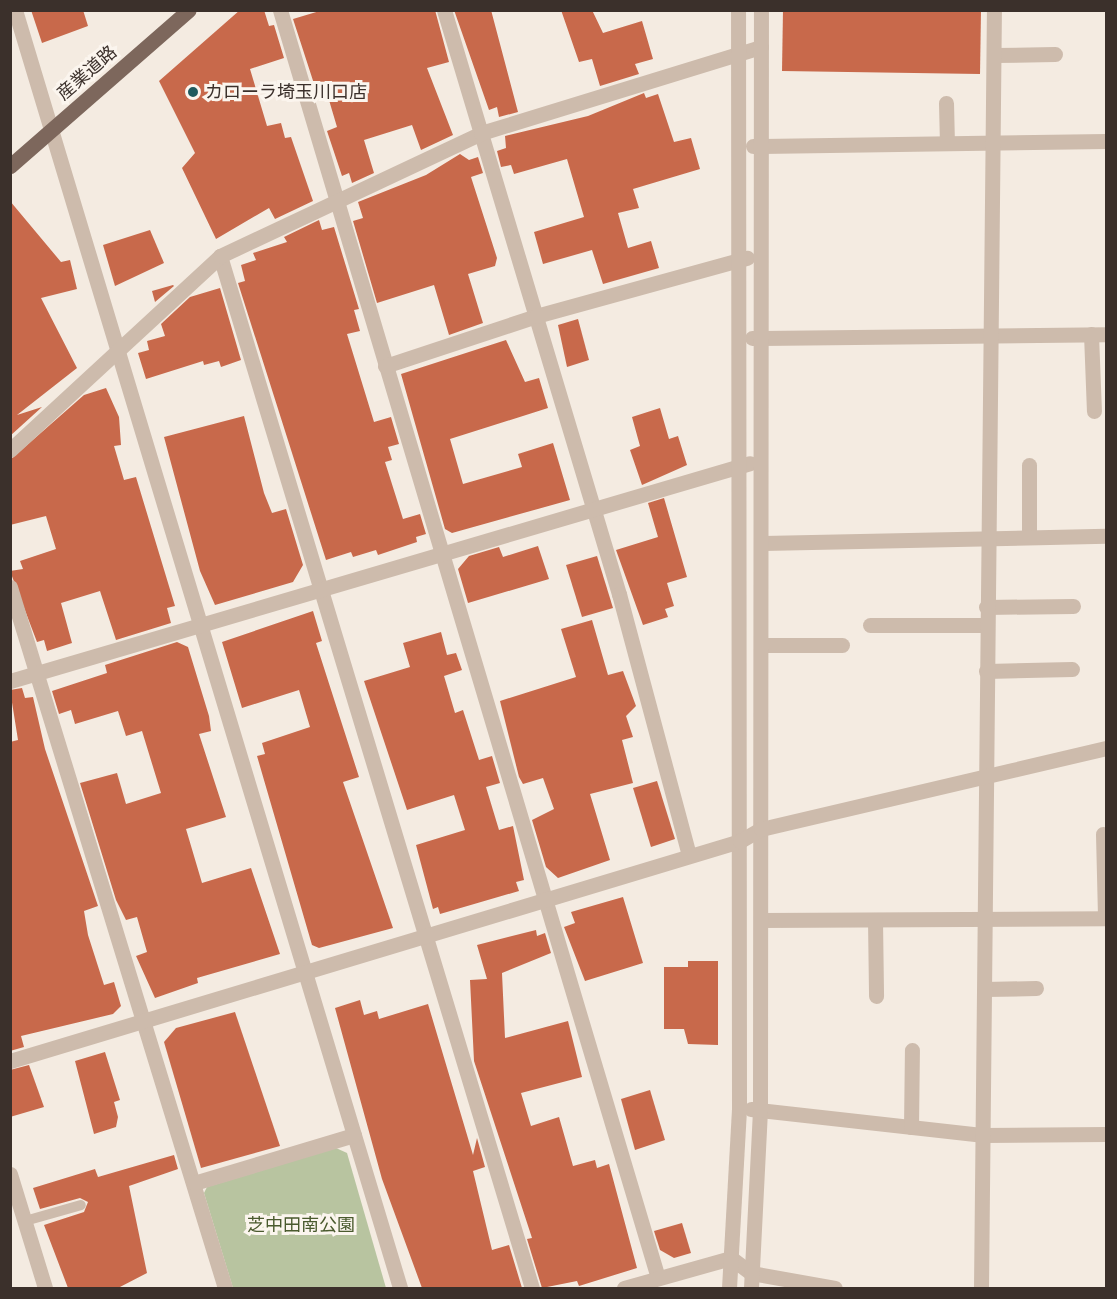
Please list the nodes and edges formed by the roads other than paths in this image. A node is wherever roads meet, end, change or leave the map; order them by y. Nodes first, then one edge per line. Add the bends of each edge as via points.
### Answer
1 (15, 10) edge
2 (189, 10) edge
3 (279, 10) edge
4 (444, 10) edge
5 (738, 10) edge
6 (761, 10) edge
7 (994, 10) edge
8 (761, 47) junction
9 (1054, 54) dead end
10 (739, 55) junction
11 (994, 55) junction
12 (946, 104) dead end
13 (50, 130) junction
14 (481, 133) junction
15 (1107, 141) edge
16 (993, 142) junction
17 (947, 143) junction
18 (740, 146) junction
19 (762, 146) junction
20 (10, 166) edge
21 (336, 198) junction
22 (761, 255) junction
23 (220, 256) junction
24 (740, 260) junction
25 (536, 316) junction
26 (1099, 334) edge
27 (989, 337) junction
28 (741, 338) junction
29 (762, 338) junction
30 (115, 354) junction
31 (385, 366) junction
32 (1094, 411) dead end
33 (10, 450) edge
34 (763, 461) junction
35 (740, 464) junction
36 (1029, 465) dead end
37 (594, 508) junction
38 (1107, 536) edge
39 (1029, 537) junction
40 (987, 538) junction
41 (763, 543) junction
42 (442, 556) junction
43 (322, 586) junction
44 (10, 587) edge
45 (1073, 606) dead end
46 (986, 607) junction
47 (870, 625) dead end
48 (986, 625) junction
49 (199, 628) junction
50 (762, 645) junction
51 (842, 645) dead end
52 (1072, 669) dead end
53 (986, 671) junction
54 (35, 674) junction
55 (10, 681) edge
56 (1107, 748) edge
57 (985, 777) junction
58 (760, 829) junction
59 (1103, 834) dead end
60 (740, 841) junction
61 (689, 855) junction
62 (544, 900) junction
63 (1106, 918) edge
64 (761, 920) junction
65 (875, 920) junction
66 (985, 920) junction
67 (426, 937) junction
68 (307, 975) junction
69 (1035, 988) dead end
70 (985, 989) junction
71 (876, 996) dead end
72 (145, 1022) junction
73 (912, 1050) dead end
74 (10, 1061) edge
75 (739, 1109) junction
76 (760, 1110) junction
77 (911, 1127) junction
78 (1107, 1134) edge
79 (354, 1135) junction
80 (982, 1135) junction
81 (10, 1174) edge
82 (194, 1183) junction
83 (81, 1205) dead end
84 (25, 1221) junction
85 (731, 1258) junction
86 (658, 1278) junction
87 (751, 1281) edge
88 (45, 1288) edge
89 (225, 1288) edge
90 (400, 1288) edge
91 (532, 1288) edge
92 (624, 1288) edge
93 (729, 1288) edge
94 (835, 1288) edge
95 (981, 1288) edge

1 - 13 street
2 - 13 main road, 産業道路
3 - 21 street
4 - 14 street
5 - 10 street
6 - 8 street
7 - 11 street
8 - 10 street
8 - 19 street
9 - 11 street
10 - 14 street
10 - 18 street
11 - 16 street
12 - 17 street
13 - 20 main road, 産業道路
13 - 30 street
14 - 21 street
14 - 25 street
15 - 16 street
16 - 17 street
16 - 27 street
17 - 19 street
18 - 19 street
18 - 24 street
19 - 22 street
21 - 23 street
21 - 31 street
22 - 24 street
22 - 29 street
23 - 30 street
23 - 43 street
24 - 25 street
24 - 28 street
25 - 31 street
25 - 37 street
26 - 27 street
26 - 32 street
27 - 29 street
27 - 40 street
28 - 29 street
28 - 35 street
29 - 34 street
30 - 33 street
30 - 49 street
31 - 42 street
34 - 35 street
34 - 41 street
35 - 37 street
35 - 60 street
36 - 39 street
37 - 42 street
37 - 61 street
38 - 39 street
39 - 40 street
40 - 41 street
40 - 46 street
41 - 50 street
42 - 43 street
42 - 62 street
43 - 49 street
43 - 67 street
44 - 54 street
45 - 46 street
46 - 48 street
47 - 48 street
48 - 53 street
49 - 54 street
49 - 68 street
50 - 51 street
50 - 58 street
52 - 53 street
53 - 57 street
54 - 55 street
54 - 72 street
56 - 57 street
57 - 58 street
57 - 66 street
58 - 60 street
58 - 64 street
59 - 63 street
60 - 61 street
60 - 75 street
61 - 62 street
62 - 67 street
62 - 86 street
63 - 66 street
64 - 65 street
64 - 76 street
65 - 66 street
65 - 71 street
66 - 70 street
67 - 68 street
67 - 91 street
68 - 72 street
68 - 79 street
69 - 70 street
70 - 80 street
72 - 74 street
72 - 82 street
73 - 77 street
75 - 76 street
75 - 85 street
76 - 77 street
76 - 87 street
77 - 80 street
78 - 80 street
79 - 82 street
79 - 90 street
80 - 95 street
81 - 84 street
82 - 89 street
83 - 84 lane
84 - 88 street
85 - 86 street
85 - 87 street
85 - 93 street
86 - 92 street
87 - 94 street

